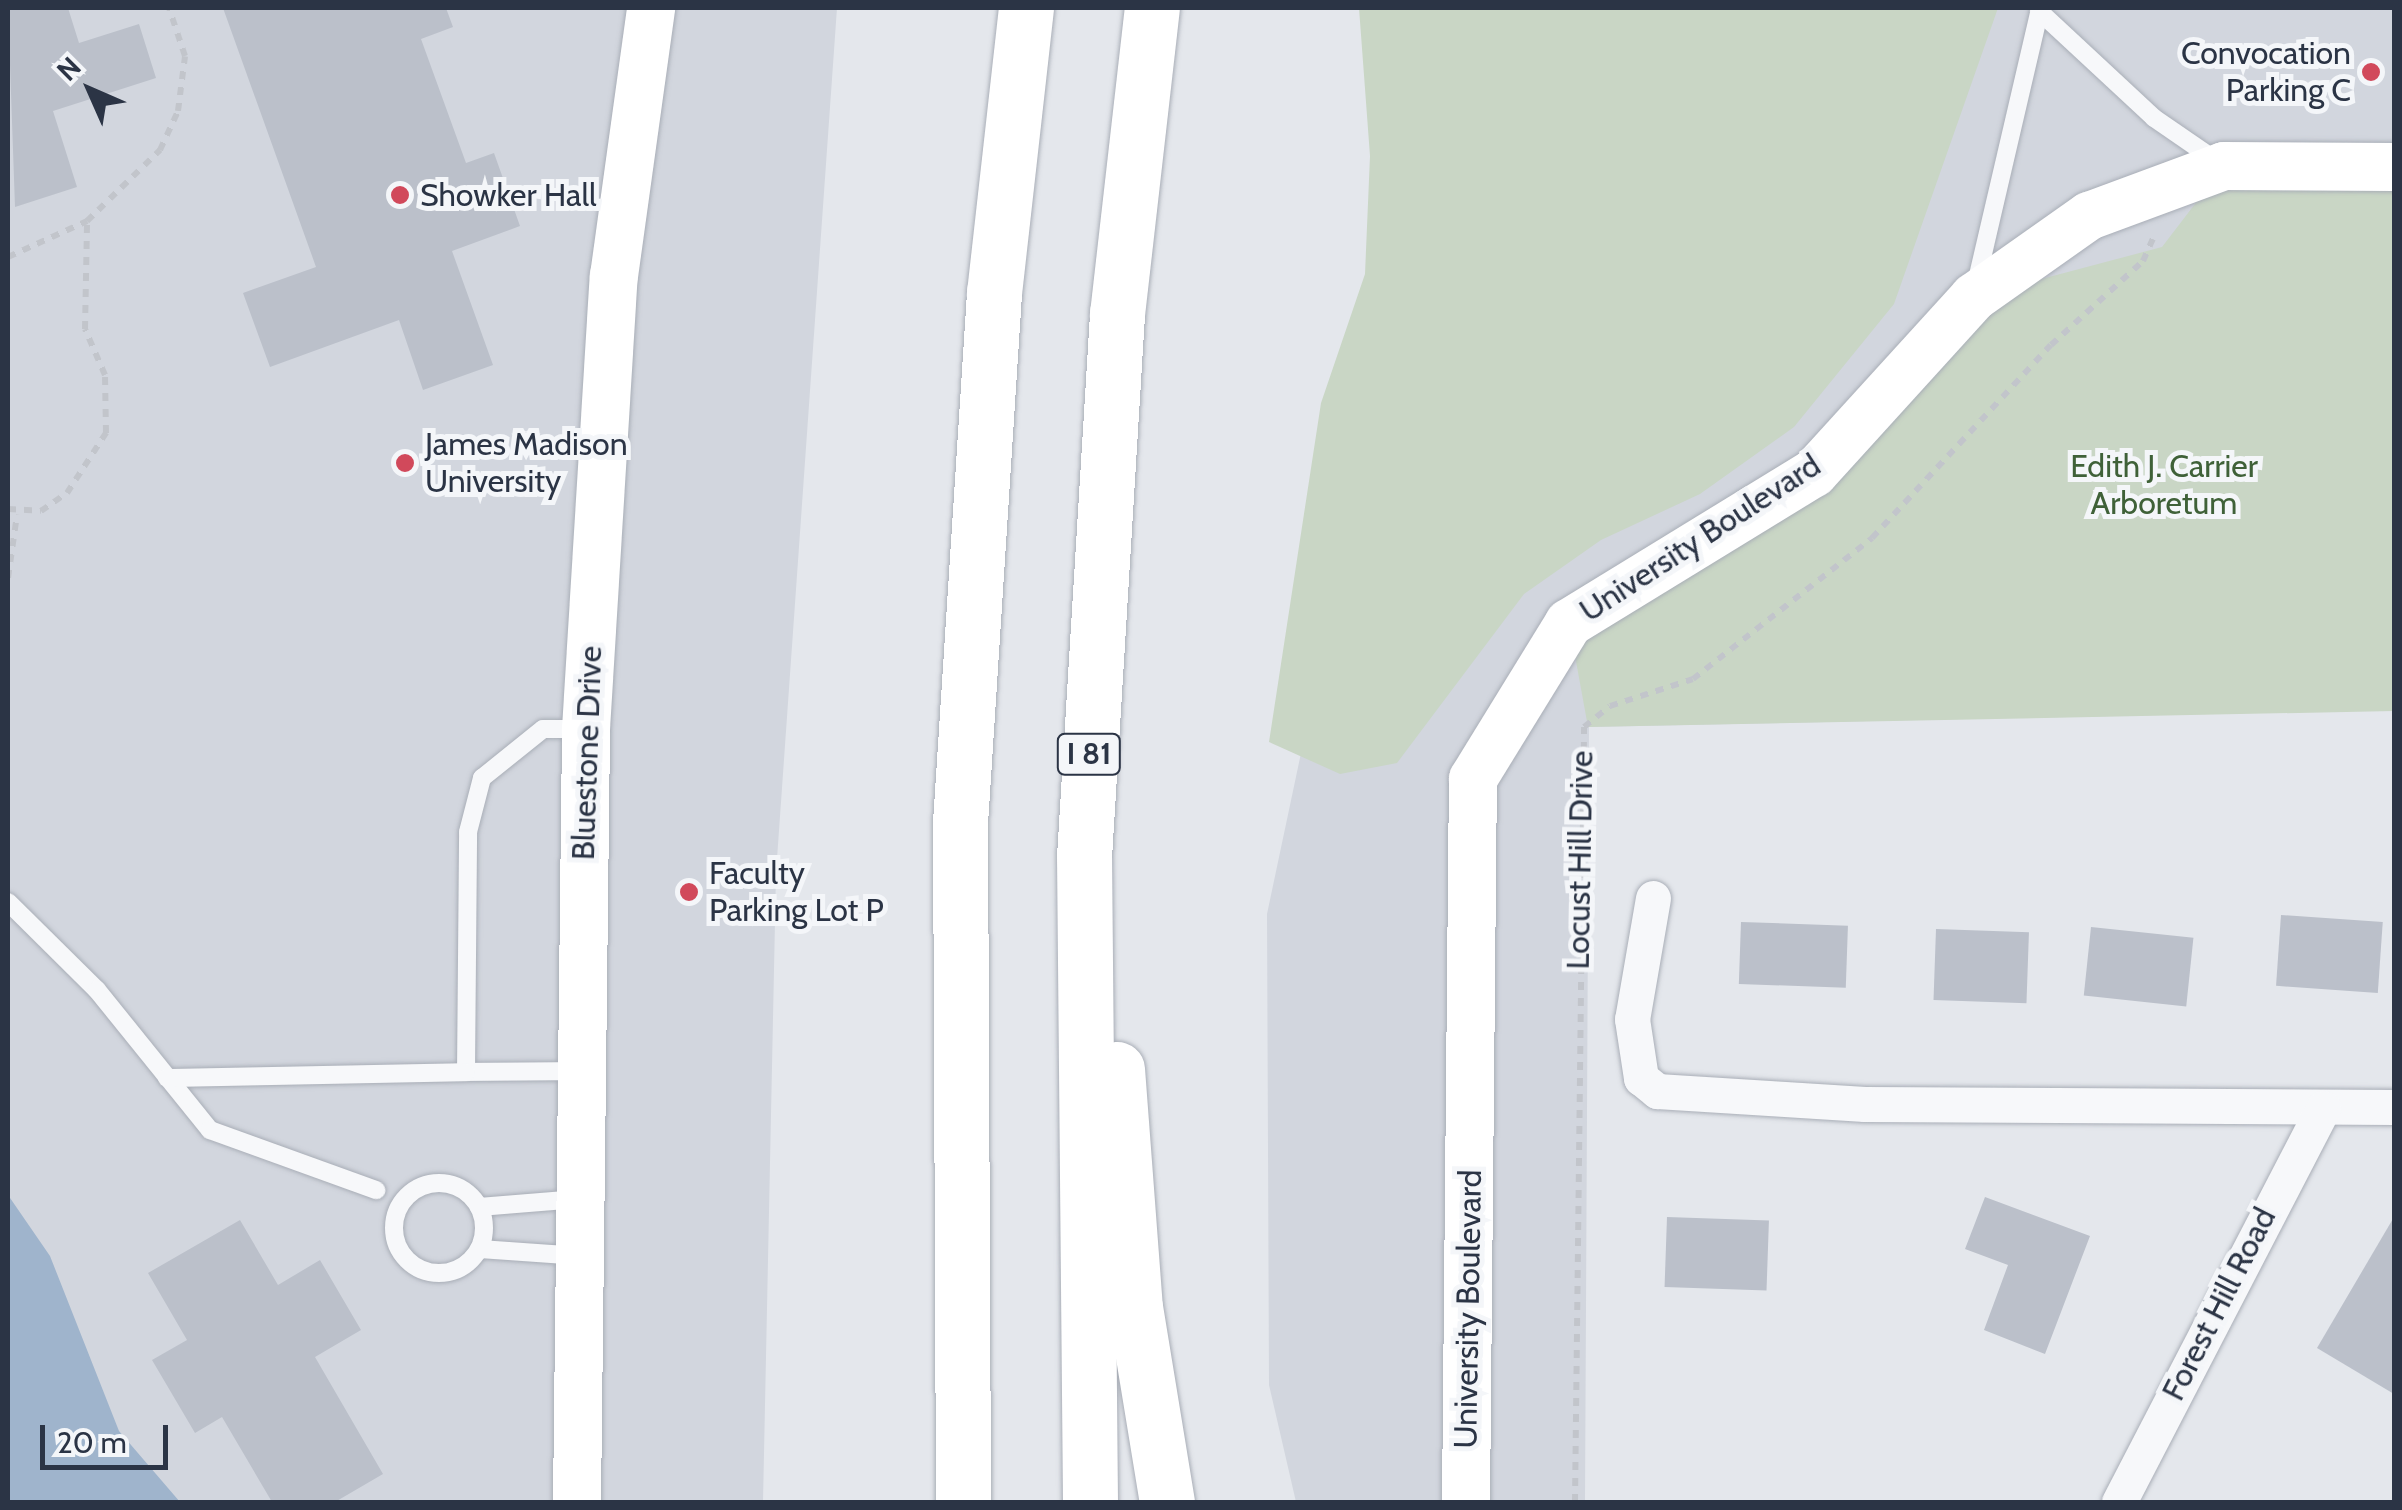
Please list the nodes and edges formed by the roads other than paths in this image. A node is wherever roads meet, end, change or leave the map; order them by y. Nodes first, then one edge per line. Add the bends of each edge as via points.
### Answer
1 (651, 8) edge
2 (1026, 8) edge
3 (1152, 8) edge
4 (2040, 9) edge
5 (2224, 166) junction
6 (2394, 167) edge
7 (1974, 297) junction
8 (1099, 548) junction
9 (586, 729) junction
10 (1652, 898) dead end
11 (8, 902) edge
12 (580, 1071) junction
13 (466, 1072) junction
14 (167, 1078) junction
15 (2394, 1107) edge
16 (2323, 1108) junction
17 (957, 1168) junction
18 (376, 1190) dead end
19 (582, 1199) junction
20 (479, 1207) junction
21 (480, 1249) junction
22 (581, 1256) junction
23 (578, 1502) edge
24 (952, 1502) edge
25 (963, 1502) edge
26 (1090, 1502) edge
27 (1166, 1502) edge
28 (1466, 1502) edge
29 (2119, 1502) edge

1 - 9 street, Bluestone Drive via 614,276
2 - 17 highway via 994,292 960,806
3 - 8 highway, I 81
4 - 5 lane via 2154,118
4 - 7 lane
5 - 6 street, University Boulevard
5 - 7 street, University Boulevard via 2089,216
7 - 28 street, University Boulevard via 1814,472 1569,623 1472,779
8 - 26 highway, I 81 via 1082,1082
8 - 27 highway via 1119,1131
9 - 12 street, Bluestone Drive
9 - 13 lane via 543,729 473,790
10 - 16 street, Locust Hill Drive via 1632,1018 1641,1078 1657,1091 1865,1104
11 - 14 lane
12 - 13 lane
12 - 19 street, Bluestone Drive
13 - 14 lane
14 - 18 lane via 228,1141
15 - 16 street, Locust Hill Drive
16 - 29 street, Forest Hill Road
17 - 24 highway
17 - 25 highway
19 - 20 lane
19 - 22 street, Bluestone Drive
20 - 21 lane
20 - 21 lane via 457,1186 428,1185 403,1202 394,1230 405,1258 430,1273 459,1269
21 - 22 lane
22 - 23 street, Bluestone Drive

